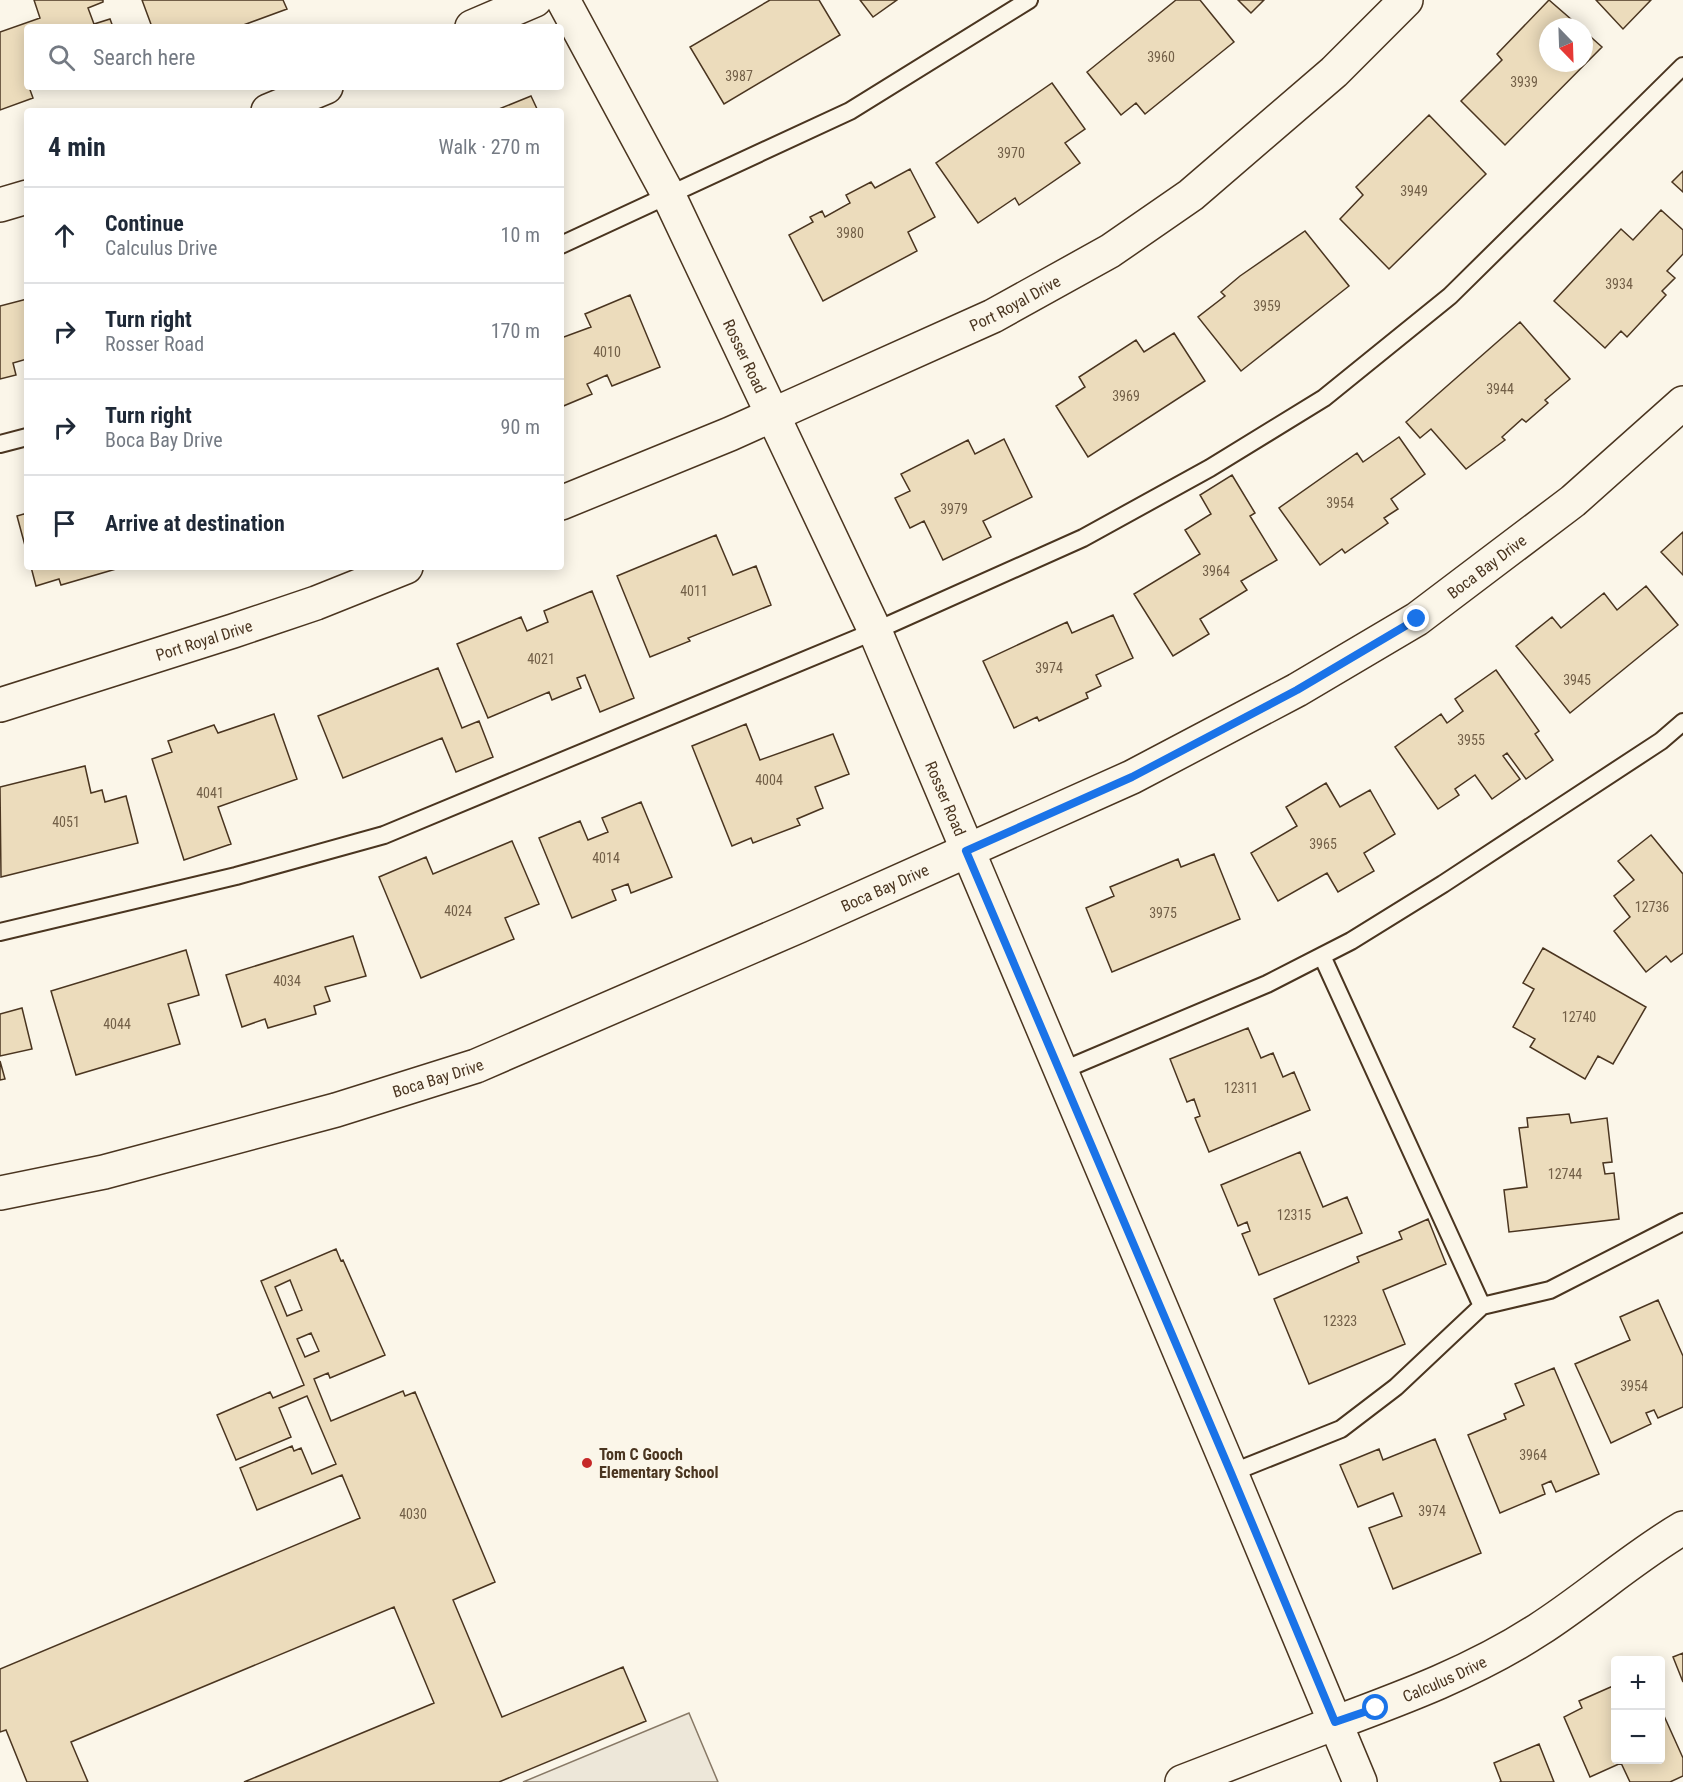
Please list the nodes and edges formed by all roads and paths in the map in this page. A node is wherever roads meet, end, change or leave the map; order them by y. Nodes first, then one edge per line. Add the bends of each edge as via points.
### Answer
1 (535, 0) edge
2 (563, 0) edge
3 (1029, 0) edge
4 (1406, 0) edge
5 (479, 24) edge
6 (1683, 66) edge
7 (319, 90) edge
8 (275, 108) edge
9 (669, 196) junction
10 (24, 198) edge
11 (0, 205) edge
12 (564, 244) edge
13 (1683, 402) edge
14 (772, 415) junction
15 (24, 438) edge
16 (0, 444) edge
17 (564, 502) edge
18 (398, 570) edge
19 (874, 631) junction
20 (0, 705) edge
21 (1683, 722) edge
22 (966, 851) junction
23 (0, 932) edge
24 (1322, 956) junction
25 (1061, 1071) junction
26 (0, 1193) edge
27 (1683, 1222) edge
28 (1482, 1306) junction
29 (1231, 1473) junction
30 (1683, 1528) edge
31 (1335, 1722) junction
32 (1182, 1782) edge
33 (1360, 1782) edge

1 - 5 street
2 - 9 street, Rosser Road
3 - 9 lane via 850,111
4 - 14 street, Port Royal Drive via 1334,72 1200,188 1110,251 993,316
6 - 19 lane via 1450,296 1324,398 1210,468 1083,538
7 - 8 street
9 - 12 lane
9 - 14 street, Rosser Road
10 - 11 street
13 - 22 street, Boca Bay Drive via 1573,501 1417,619 1297,690 1132,777
14 - 17 street, Port Royal Drive
14 - 19 street, Rosser Road
15 - 16 lane
18 - 20 street, Port Royal Drive via 233,632
19 - 22 street, Rosser Road
19 - 23 lane via 384,835 236,876
21 - 24 lane via 1661,741 1443,884
22 - 25 street, Rosser Road
22 - 26 street, Boca Bay Drive via 476,1066 336,1110 104,1172
24 - 25 lane via 1267,984
24 - 28 lane
25 - 29 street, Rosser Road
27 - 28 lane via 1550,1290
28 - 29 lane via 1396,1387 1341,1429
29 - 31 street, Rosser Road
30 - 31 street, Calculus Drive via 1538,1630 1487,1660
31 - 32 street, Calculus Drive
31 - 33 street, Rosser Road

